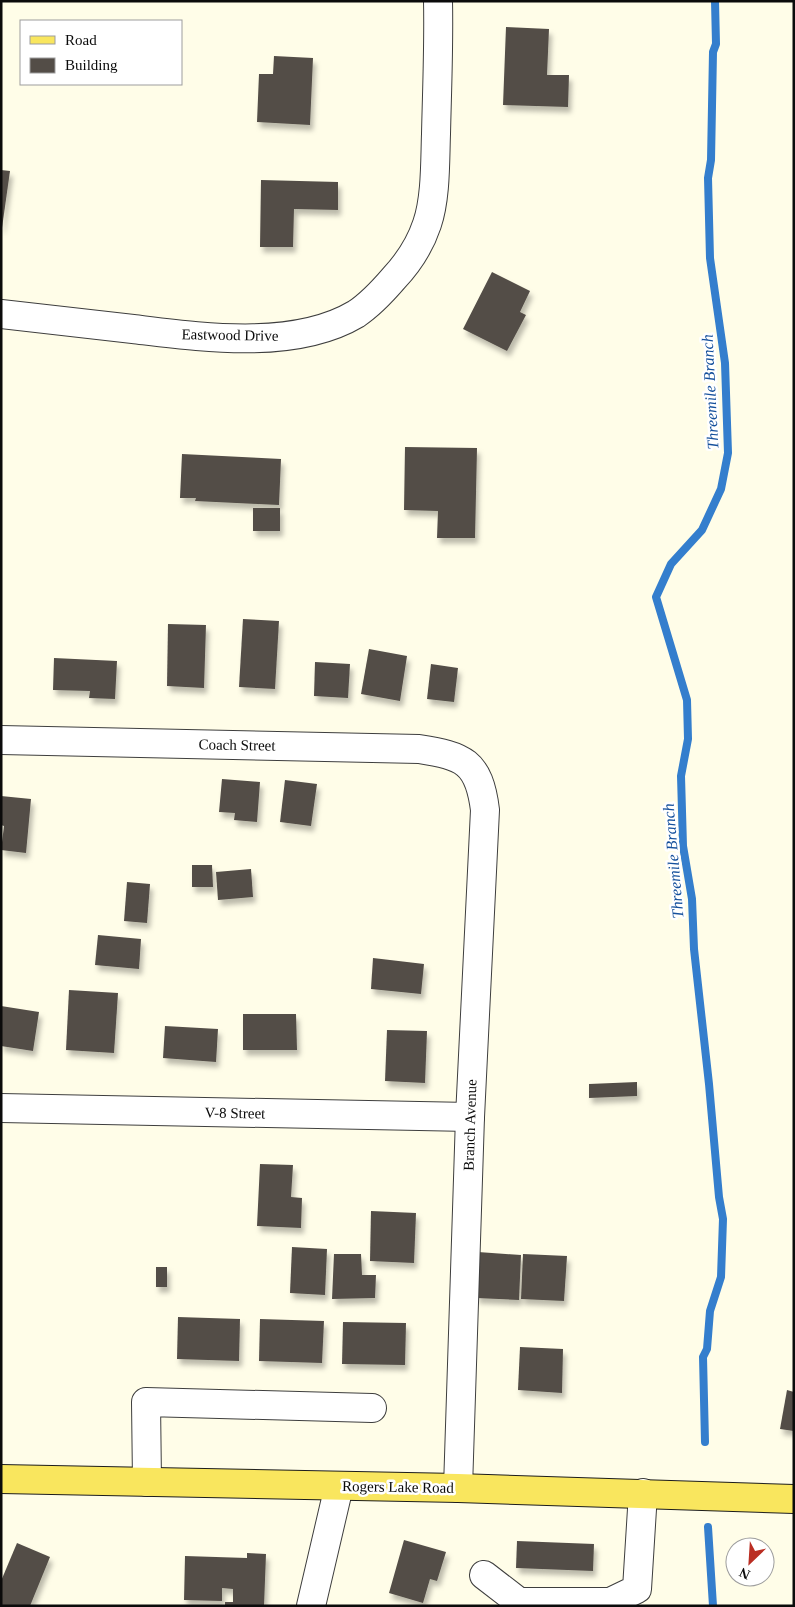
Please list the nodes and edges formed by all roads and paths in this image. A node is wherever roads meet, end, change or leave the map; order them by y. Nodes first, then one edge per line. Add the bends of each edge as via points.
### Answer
1 (438, 1) edge
2 (1, 314) edge
3 (1, 740) edge
4 (470, 766) joint
5 (1, 1108) edge
6 (470, 1117) junction
7 (372, 1408) dead end
8 (1, 1478) edge
9 (147, 1482) junction
10 (339, 1486) junction
11 (458, 1488) junction
12 (643, 1493) junction
13 (794, 1499) edge
14 (484, 1575) dead end
15 (311, 1606) edge

1 - 2 street, Eastwood Drive via 435,168 428,222 409,262 377,299 332,325 269,338 187,336
3 - 4 street, Coach Street via 419,749 452,754
4 - 6 street, Branch Avenue via 482,791 485,810
5 - 6 street, V-8 Street
6 - 11 street, Branch Avenue
7 - 9 street via 146,1402
8 - 9 main road, Rogers Lake Road
9 - 10 main road, Rogers Lake Road
10 - 11 main road, Rogers Lake Road
10 - 15 street
11 - 12 main road, Rogers Lake Road
12 - 13 main road, Rogers Lake Road
12 - 14 street via 637,1589 610,1602 519,1602

